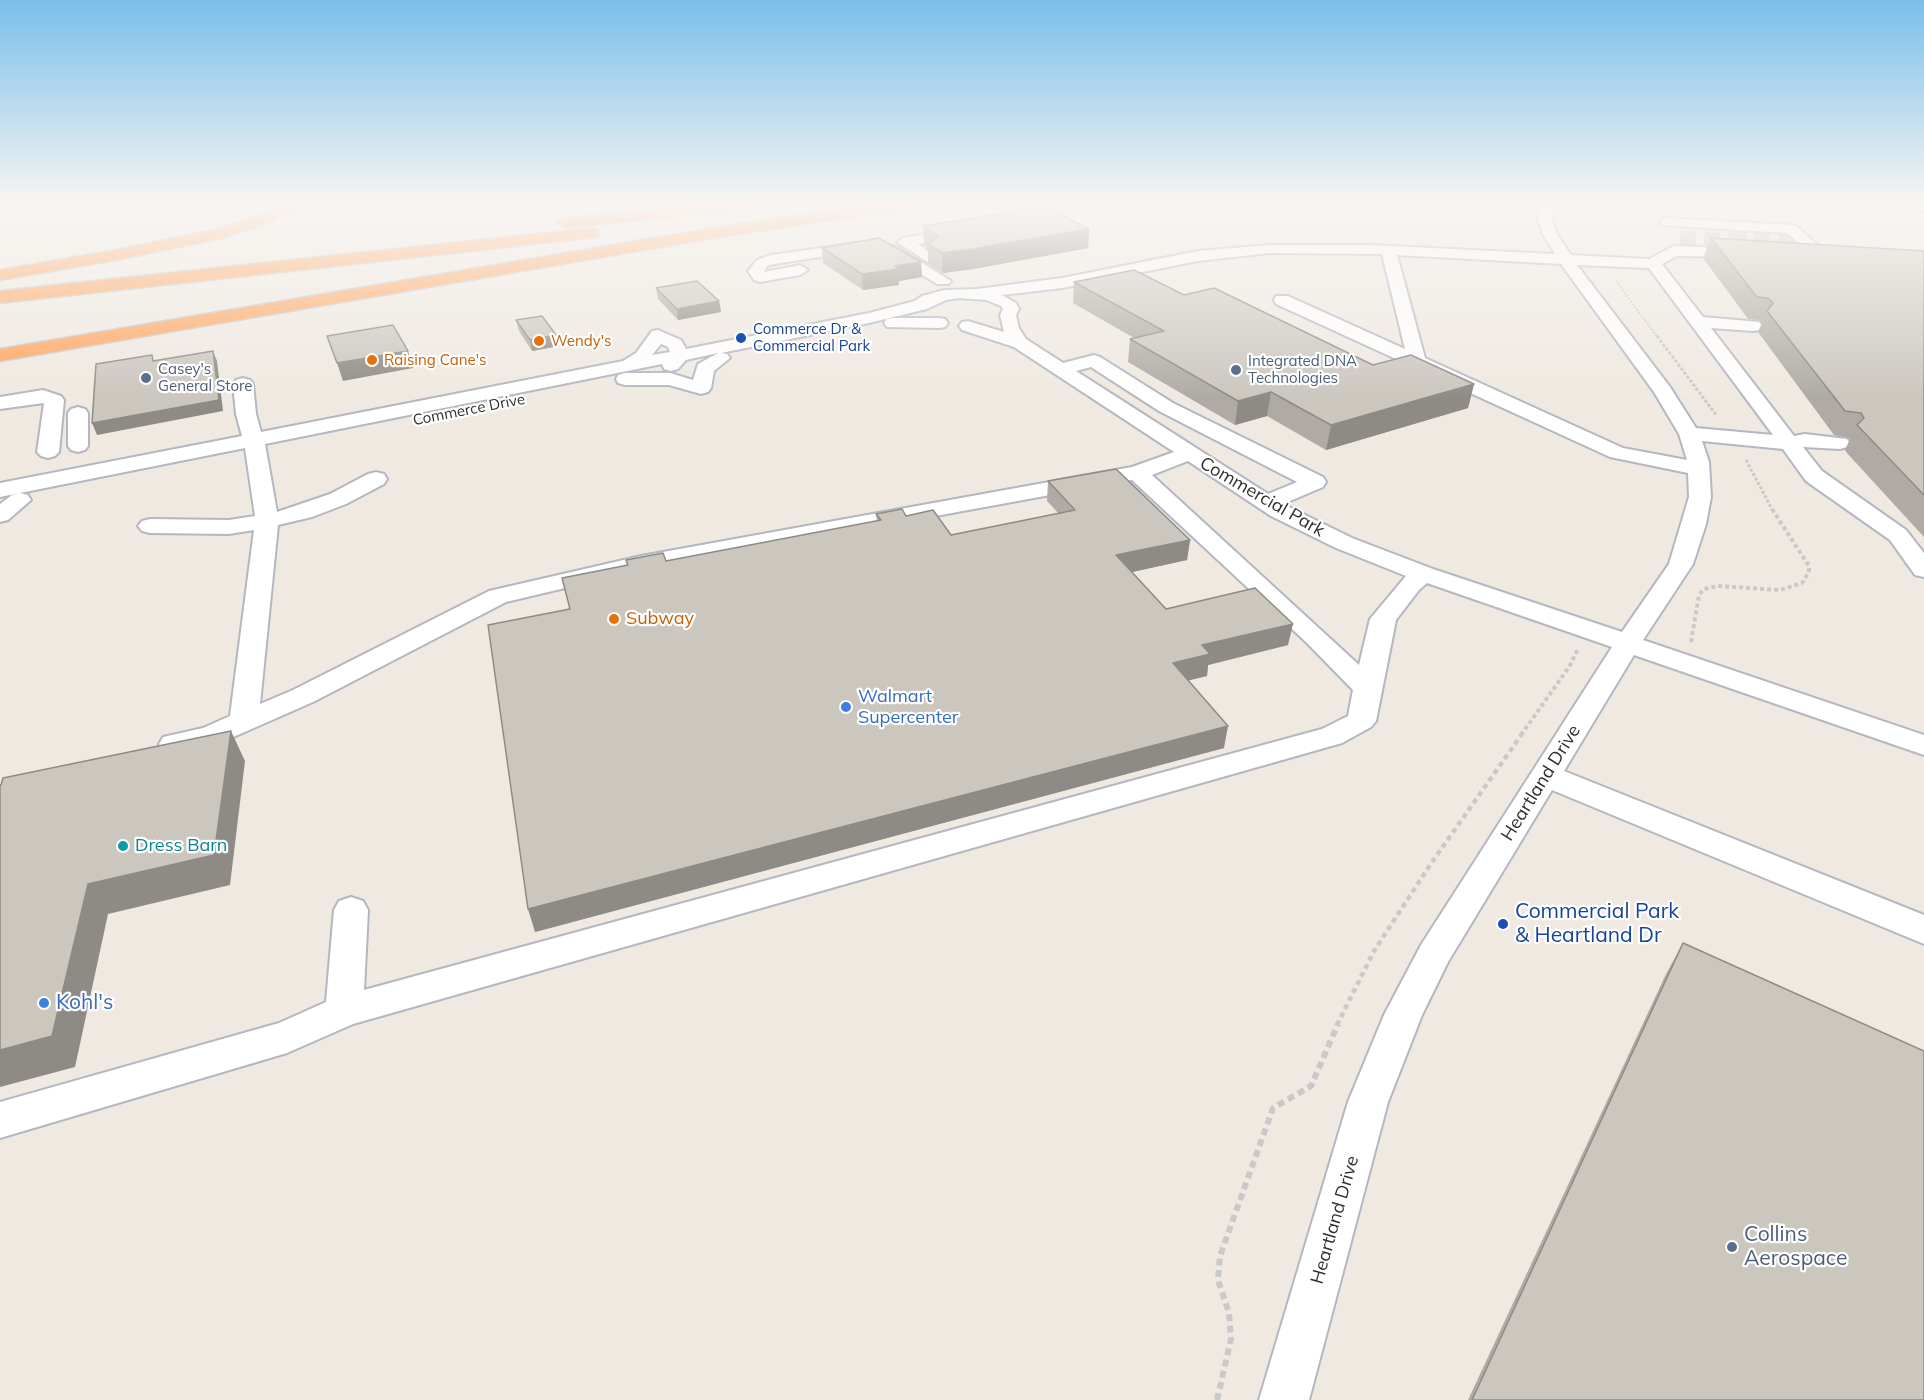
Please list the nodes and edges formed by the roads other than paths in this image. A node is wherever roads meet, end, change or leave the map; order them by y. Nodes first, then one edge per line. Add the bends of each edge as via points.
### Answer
1 (40, 268) edge
2 (114, 268) edge
3 (270, 268) edge
4 (508, 268) edge
5 (758, 268) edge
6 (923, 268) edge
7 (932, 268) edge
8 (1133, 268) edge
9 (1393, 268) edge
10 (1572, 268) edge
11 (1657, 268) edge
12 (1129, 269) junction
13 (800, 270) dead end
14 (0, 275) edge
15 (0, 280) edge
16 (1146, 280) edge
17 (1062, 283) junction
18 (949, 284) junction
19 (914, 286) dead end
20 (0, 298) edge
21 (1282, 300) dead end
22 (924, 302) junction
23 (1008, 309) junction
24 (939, 323) junction
25 (1698, 325) junction
26 (968, 326) junction
27 (1755, 328) dead end
28 (1020, 343) junction
29 (680, 355) junction
30 (0, 356) edge
31 (722, 358) junction
32 (1417, 361) junction
33 (1060, 369) junction
34 (664, 370) junction
35 (624, 373) junction
36 (243, 384) dead end
37 (0, 403) edge
38 (78, 413) dead end
39 (1689, 434) junction
40 (1787, 443) junction
41 (78, 446) dead end
42 (256, 446) junction
43 (1843, 448) dead end
44 (48, 452) dead end
45 (1188, 454) junction
46 (1698, 469) junction
47 (1137, 473) junction
48 (376, 479) dead end
49 (7, 498) edge
50 (1265, 503) junction
51 (0, 515) edge
52 (267, 521) junction
53 (150, 526) dead end
54 (1924, 570) edge
55 (1424, 574) junction
56 (1627, 644) junction
57 (1368, 689) junction
58 (244, 720) junction
59 (1924, 746) edge
60 (143, 750) edge
61 (1546, 776) junction
62 (351, 910) dead end
63 (1924, 930) edge
64 (344, 1011) junction
65 (0, 1120) edge
66 (1284, 1400) edge

1 - 14 highway
2 - 15 highway
3 - 20 highway
4 - 30 highway
5 - 13 street via 756,272 760,276
6 - 18 street
7 - 18 street
8 - 12 street
9 - 32 street
10 - 39 street, Heartland Drive via 1663,391
11 - 25 street
12 - 16 street
12 - 17 street
17 - 18 street via 999,291
17 - 23 street
18 - 22 street, Commerce Drive
18 - 23 street via 988,295
19 - 22 street via 922,291
21 - 32 street
22 - 24 street via 919,310 922,315
22 - 29 street, Commerce Drive via 869,318
23 - 26 street via 993,322
23 - 28 street via 1010,328
24 - 26 street, Commerce Drive
24 - 31 street, Commerce Drive via 876,325
25 - 27 street
25 - 40 street
26 - 28 street, Commercial Park
28 - 33 street, Commercial Park
29 - 34 street
29 - 35 street, Commerce Drive
31 - 34 street, Commerce Drive
31 - 35 street via 705,368 701,388
32 - 46 street via 1617,453
33 - 45 street, Commercial Park
33 - 50 street via 1094,361 1166,407 1316,482
34 - 35 street, Commerce Drive
35 - 42 street, Commerce Drive
36 - 42 street via 246,414
37 - 44 street via 18,403 53,412
38 - 41 street
39 - 40 street
39 - 46 street, Heartland Drive
40 - 43 street via 1803,448
40 - 54 street via 1814,476 1898,535
42 - 49 street, Commerce Drive
42 - 52 street
45 - 47 street
45 - 50 street, Commercial Park
46 - 56 street, Heartland Drive via 1700,497 1681,564
47 - 57 street
47 - 58 street via 652,561 498,596 338,680
48 - 52 street via 338,499
49 - 51 street
50 - 55 street, Commercial Park via 1317,531
52 - 53 street via 229,527
52 - 58 street
55 - 56 street, Commercial Park
55 - 57 street via 1383,619
56 - 59 street, Commercial Park
56 - 61 street, Heartland Drive
57 - 64 street via 1361,721 1332,736
58 - 60 street via 212,735
61 - 63 street
61 - 66 street, Heartland Drive via 1434,955 1403,1015 1368,1102
62 - 64 street
64 - 65 street via 287,1037

